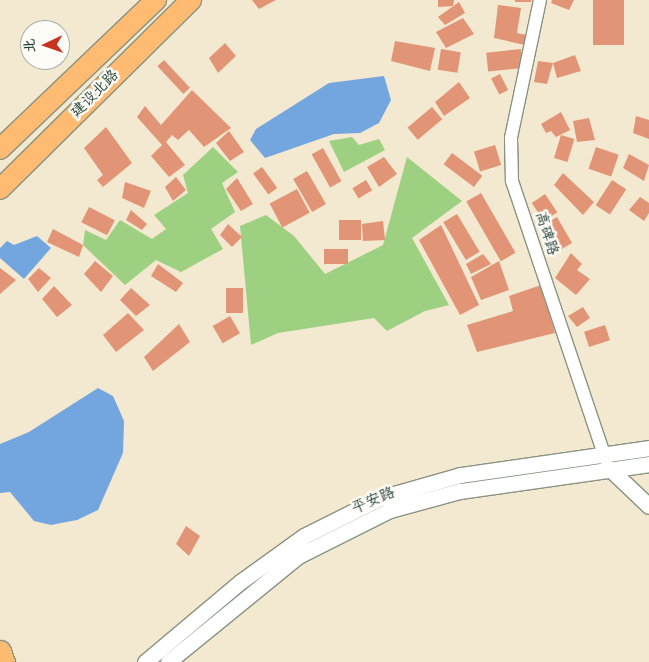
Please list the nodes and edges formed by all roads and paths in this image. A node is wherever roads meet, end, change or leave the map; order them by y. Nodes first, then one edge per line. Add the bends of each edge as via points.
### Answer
1 (156, 0) edge
2 (191, 0) edge
3 (540, 0) edge
4 (0, 150) edge
5 (0, 189) edge
6 (649, 448) edge
7 (602, 455) junction
8 (649, 464) edge
9 (611, 470) junction
10 (649, 506) edge
11 (0, 651) edge
12 (4, 662) edge
13 (145, 662) edge
14 (168, 662) edge

1 - 4 main road, 建设北路
2 - 5 main road, 建设北路
3 - 7 street, 高碑路 via 511,138 512,181
6 - 7 street, 平安路
7 - 9 street, 高碑路
7 - 13 street, 平安路 via 446,478 358,507 304,536 240,582
8 - 9 street, 平安路
9 - 10 street
9 - 14 street, 平安路 via 438,496 364,521 298,556
11 - 12 highway

